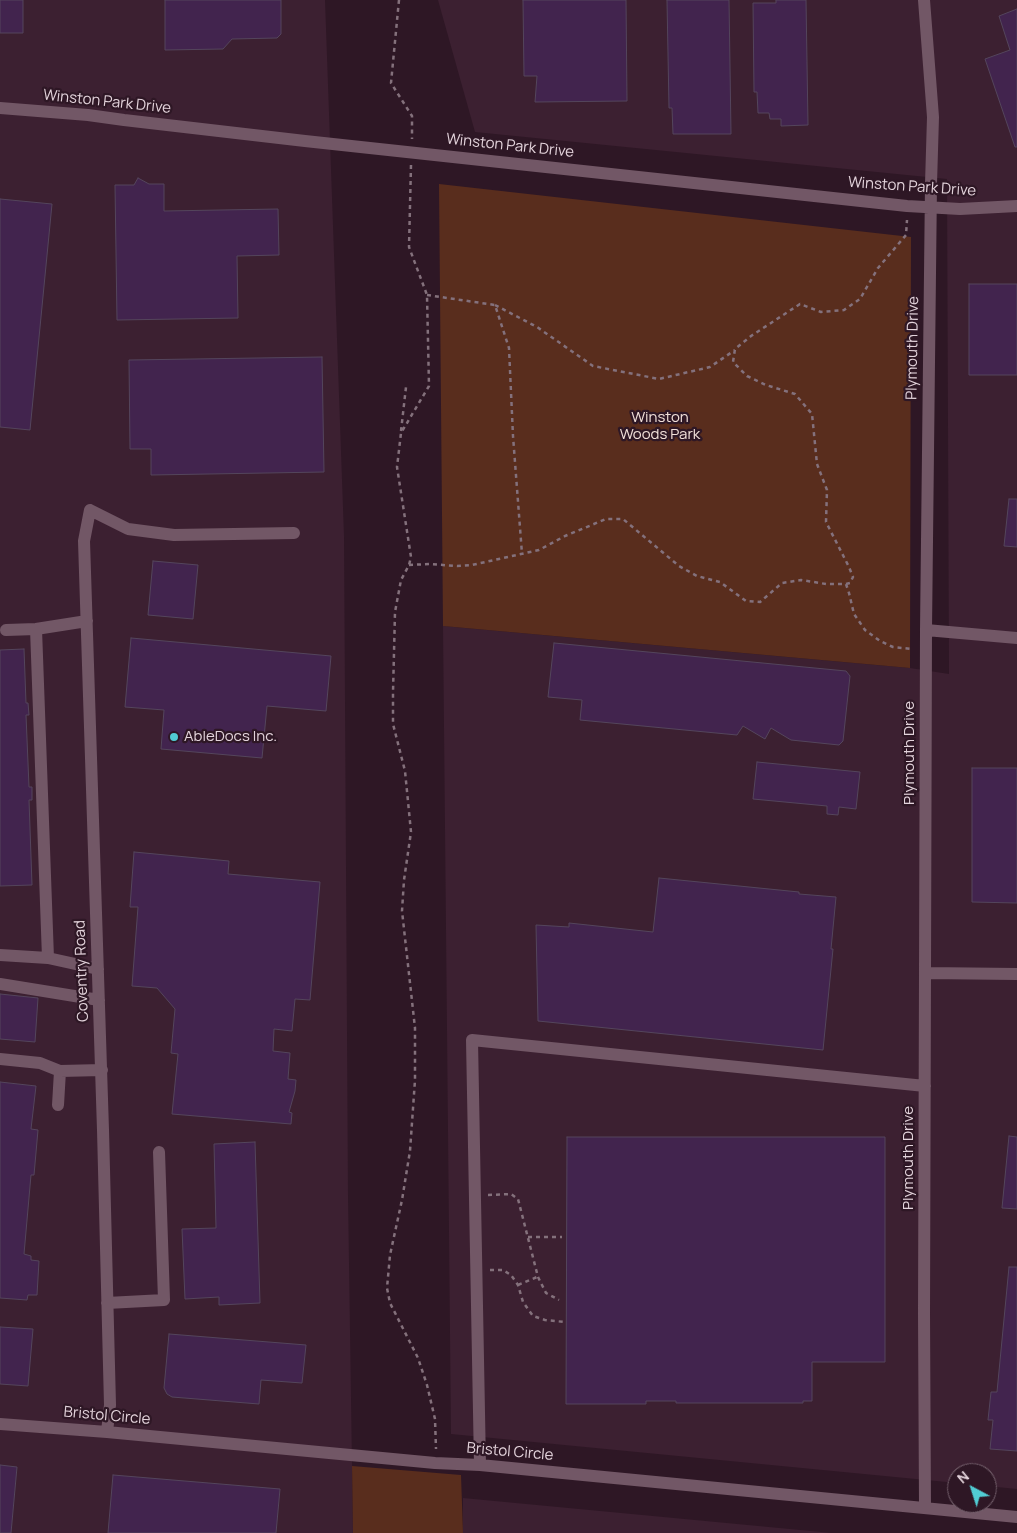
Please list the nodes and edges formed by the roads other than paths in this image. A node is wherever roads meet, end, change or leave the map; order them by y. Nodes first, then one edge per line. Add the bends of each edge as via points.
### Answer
1 (924, 0) edge
2 (0, 108) edge
3 (1017, 206) edge
4 (931, 207) junction
5 (294, 533) dead end
6 (87, 622) junction
7 (36, 629) junction
8 (6, 630) dead end
9 (926, 630) junction
10 (1017, 638) edge
11 (0, 955) edge
12 (48, 958) junction
13 (98, 969) junction
14 (925, 973) junction
15 (1017, 974) edge
16 (0, 984) edge
17 (99, 1000) junction
18 (0, 1059) edge
19 (102, 1070) junction
20 (60, 1071) junction
21 (925, 1086) junction
22 (58, 1105) dead end
23 (159, 1152) dead end
24 (106, 1303) junction
25 (0, 1424) edge
26 (106, 1432) junction
27 (480, 1465) junction
28 (925, 1507) junction
29 (1017, 1517) edge

1 - 4 street, Plymouth Drive via 933,117
2 - 4 street, Winston Park Drive
3 - 4 street, Winston Park Drive
4 - 9 street, Plymouth Drive
5 - 6 street, Coventry Road via 174,535 128,529 90,510 84,541
6 - 7 street
6 - 13 street, Coventry Road
7 - 8 street
7 - 12 street
9 - 10 street
9 - 14 street, Plymouth Drive
11 - 12 street
12 - 13 street
13 - 17 street, Coventry Road
14 - 15 street
14 - 21 street, Plymouth Drive
16 - 17 street
17 - 19 street, Coventry Road
18 - 20 street via 40,1063
19 - 20 street
19 - 24 street, Coventry Road
20 - 22 street
21 - 27 street via 472,1040
21 - 28 street, Plymouth Drive
23 - 24 street via 164,1300
24 - 26 street, Coventry Road via 110,1405
25 - 26 street, Bristol Circle
26 - 27 street, Bristol Circle
27 - 28 street, Bristol Circle
28 - 29 street, Bristol Circle

